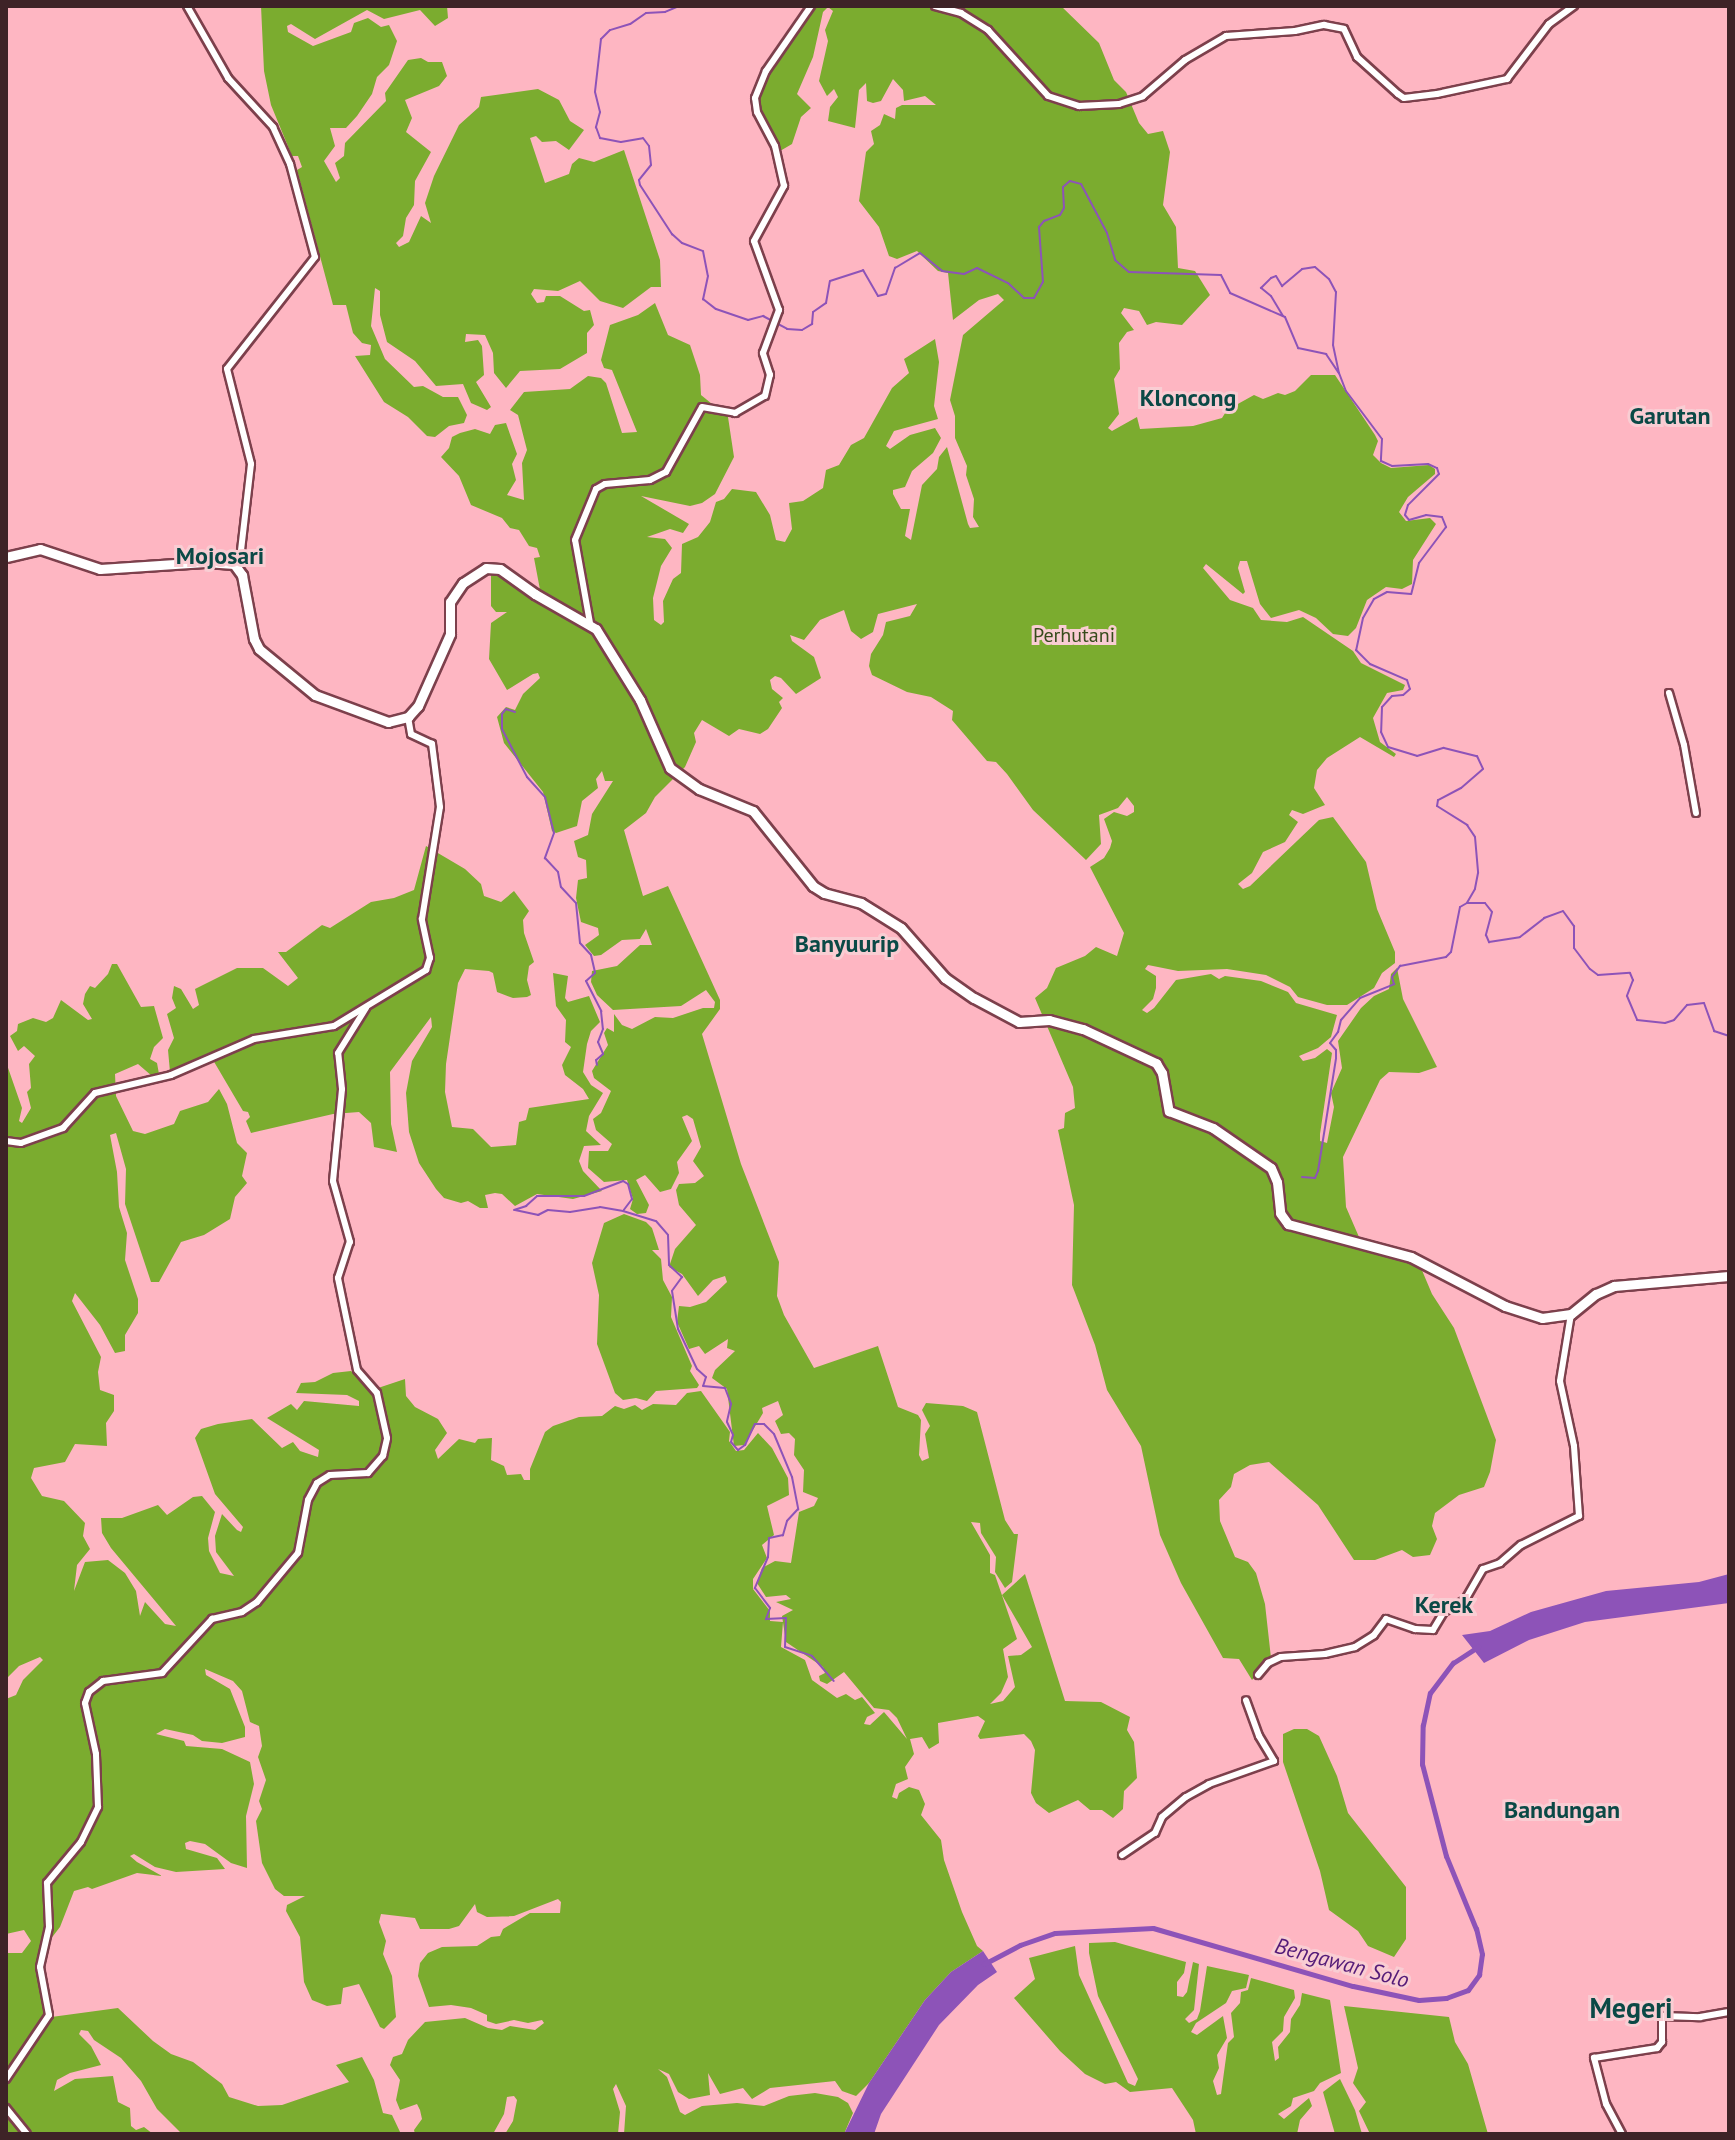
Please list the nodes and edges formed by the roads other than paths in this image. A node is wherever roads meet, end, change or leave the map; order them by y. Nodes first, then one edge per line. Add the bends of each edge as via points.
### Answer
1 (187, 6) edge
2 (811, 6) edge
3 (935, 6) edge
4 (1574, 6) edge
5 (6, 557) edge
6 (239, 568) junction
7 (590, 623) junction
8 (1669, 693) dead end
9 (408, 717) junction
10 (1696, 813) dead end
11 (366, 1008) junction
12 (6, 1141) edge
13 (1729, 1276) edge
14 (1571, 1314) junction
15 (1258, 1675) dead end
16 (1246, 1700) dead end
17 (1122, 1855) dead end
18 (1729, 2012) edge
19 (6, 2079) edge
20 (6, 2108) edge
21 (27, 2134) edge
22 (1622, 2134) edge

1 - 6 street via 228,78 272,124 290,164 315,257 227,369 251,464
2 - 7 street via 766,71 754,102 776,149 783,184 754,241 779,308 763,353 770,377 764,397 735,413 702,407 666,472 642,481 601,485 594,492 575,540
3 - 4 street via 961,13 988,30 1048,96 1070,105 1119,104 1143,96 1187,59 1232,34 1330,25 1344,29 1357,57 1404,98 1437,94 1507,79 1549,24
5 - 6 highway via 40,549 100,569 213,561
6 - 9 highway via 254,639 262,651 325,700 383,722
7 - 9 highway via 500,569 475,573 450,602 450,634 420,703
7 - 14 highway via 638,696 670,768 699,789 753,811 813,886 861,903 901,928 945,978 974,998 1019,1022 1051,1021 1083,1029 1156,1063 1169,1111 1213,1128 1271,1168 1280,1213 1288,1224 1411,1257 1525,1314 1548,1319
8 - 10 street
9 - 11 street via 411,734 432,745 440,807 422,919 430,964
11 - 12 street via 328,1028 254,1039 171,1075 95,1093 63,1128 21,1143
11 - 19 street via 338,1053 342,1089 333,1181 350,1242 338,1278 357,1370 377,1393 387,1435 385,1450 371,1472 330,1475 317,1483 308,1500 298,1553 257,1602 242,1612 212,1619 162,1673 105,1680 89,1692 85,1703 96,1754 98,1804 81,1842 46,1887 49,1925 40,1970 49,2015
13 - 14 highway via 1614,1286
14 - 15 street via 1560,1381 1574,1446 1579,1516 1483,1569 1465,1600 1442,1614 1433,1630 1386,1619 1372,1638 1355,1647 1281,1657
16 - 17 street via 1274,1761 1186,1797 1162,1817 1155,1833
18 - 22 street via 1662,2016 1662,2042 1657,2048 1594,2058 1606,2104
20 - 21 street

